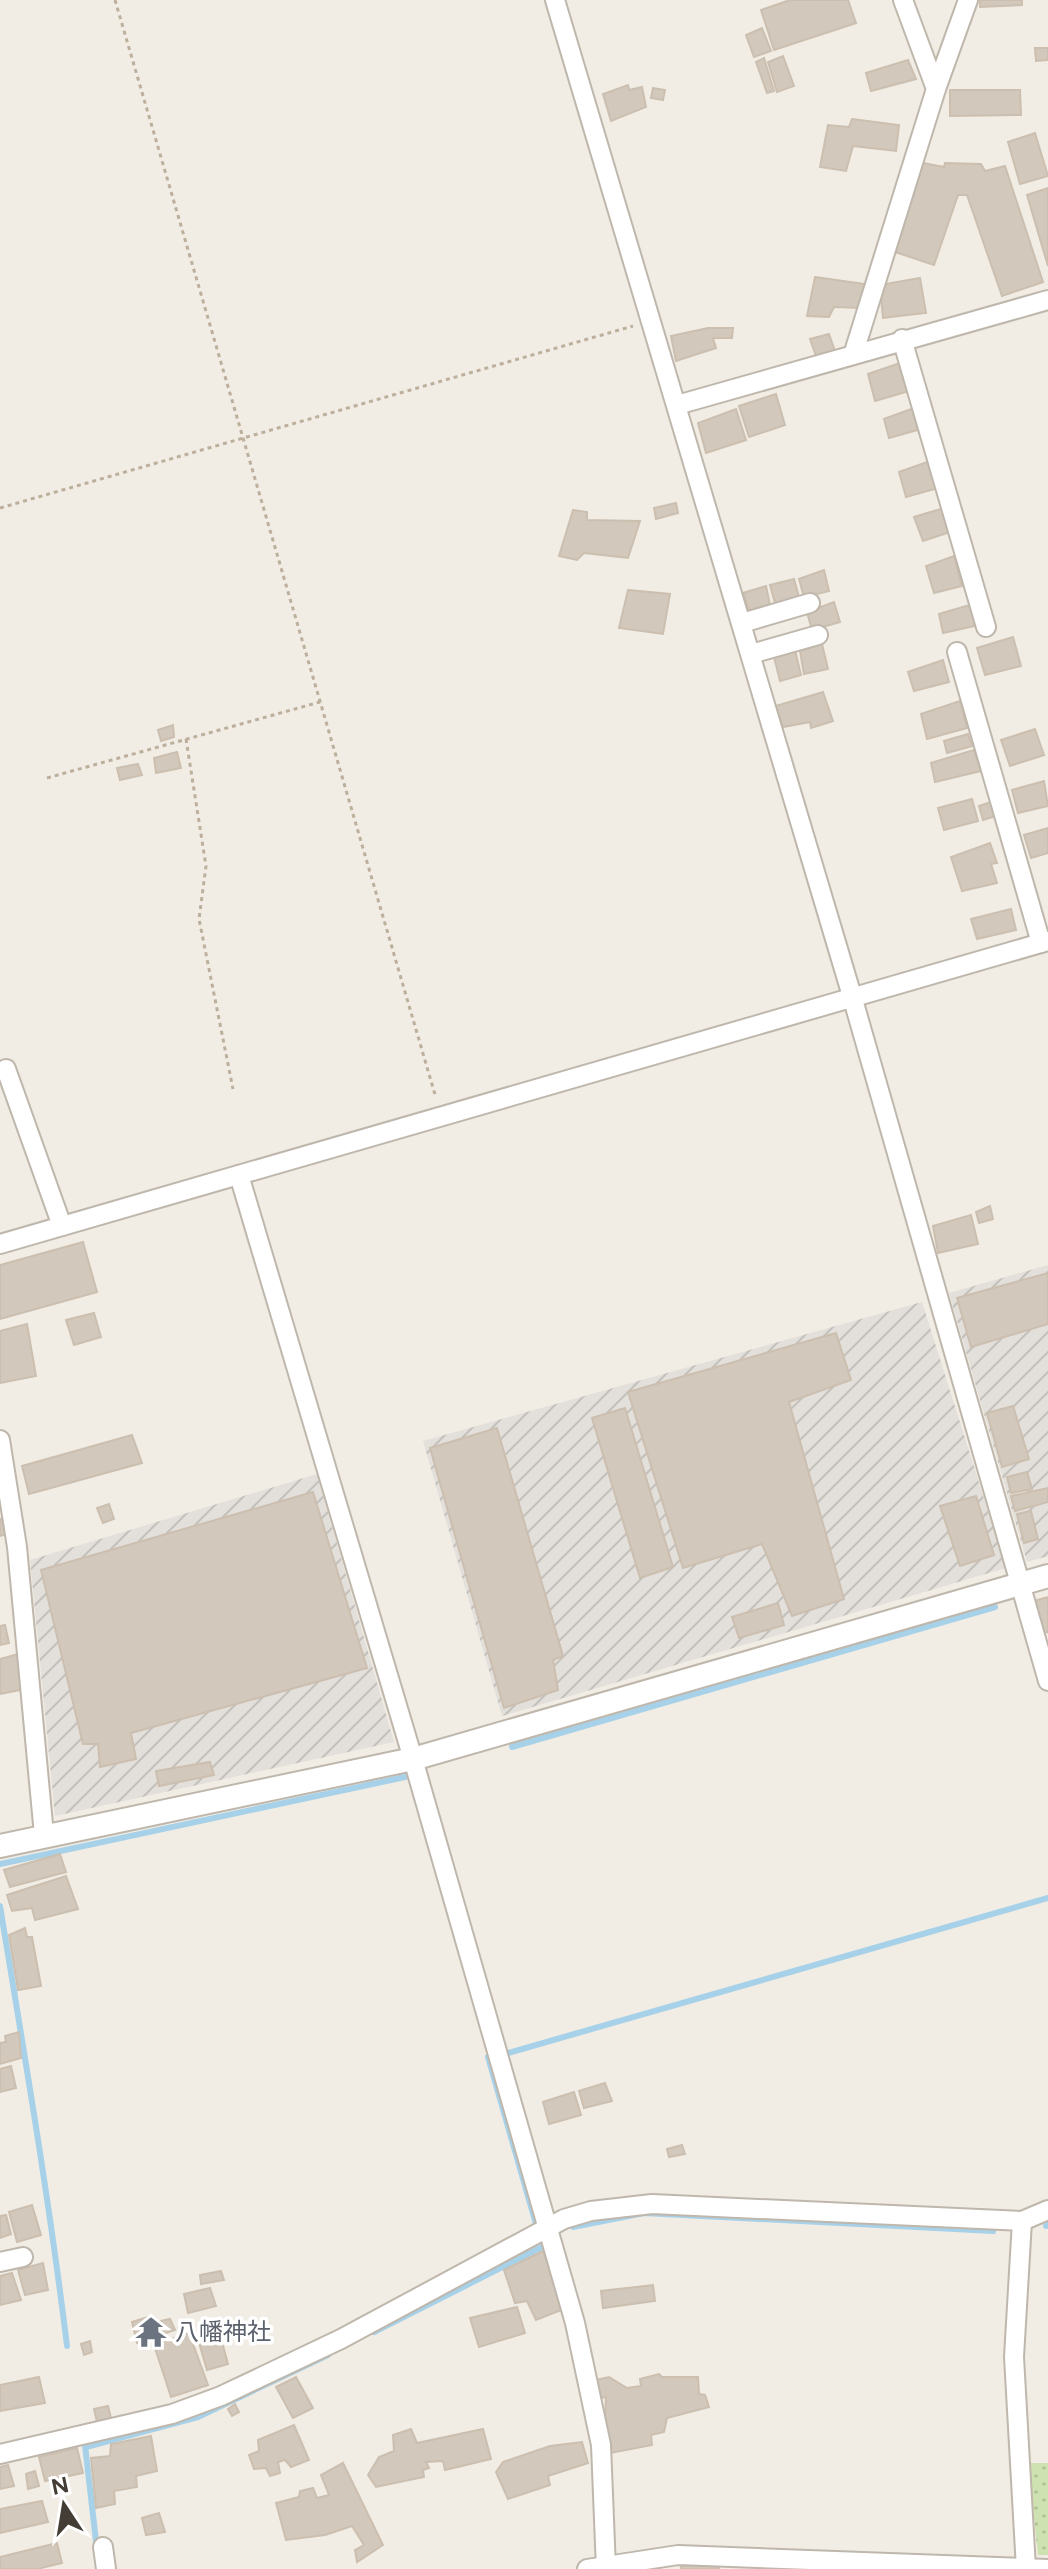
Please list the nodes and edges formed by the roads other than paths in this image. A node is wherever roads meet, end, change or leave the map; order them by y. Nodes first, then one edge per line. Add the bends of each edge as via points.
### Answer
1 (555, 0) edge
2 (903, 0) edge
3 (968, 0) edge
4 (936, 89) junction
5 (1048, 300) edge
6 (902, 339) junction
7 (854, 352) junction
8 (677, 405) junction
9 (810, 603) dead end
10 (742, 623) junction
11 (986, 627) dead end
12 (818, 635) dead end
13 (957, 652) dead end
14 (751, 654) junction
15 (1045, 942) edge
16 (852, 996) junction
17 (6, 1069) dead end
18 (239, 1175) junction
19 (62, 1226) junction
20 (0, 1244) edge
21 (0, 1440) edge
22 (4, 1494) edge
23 (1048, 1576) edge
24 (1022, 1584) junction
25 (1048, 1681) edge
26 (413, 1759) junction
27 (44, 1835) junction
28 (0, 1846) edge
29 (1048, 2210) edge
30 (1022, 2221) junction
31 (546, 2229) junction
32 (23, 2257) dead end
33 (0, 2262) edge
34 (0, 2454) edge
35 (103, 2547) dead end
36 (606, 2566) edge
37 (1026, 2568) edge
38 (106, 2569) edge
39 (587, 2569) edge
40 (1048, 2569) edge

1 - 8 street
2 - 4 street
3 - 4 street
4 - 7 street
5 - 6 street
6 - 7 street
6 - 11 street
7 - 8 street
8 - 10 street
9 - 10 street
10 - 14 street
12 - 14 street
13 - 15 street
14 - 16 street
15 - 16 street
16 - 18 street
16 - 24 street
17 - 19 street
18 - 19 street
18 - 26 street
19 - 20 street
21 - 22 street
22 - 27 street via 35,1709
23 - 24 street
24 - 25 street
24 - 26 street
26 - 27 street
26 - 31 street
27 - 28 street
29 - 30 street
30 - 31 street via 652,2204 591,2211
30 - 37 street via 1014,2357
31 - 34 street via 341,2339 221,2396 172,2414
31 - 36 street via 575,2323 601,2445
32 - 33 street
35 - 38 street
36 - 37 street via 678,2555
36 - 39 street
37 - 40 street

